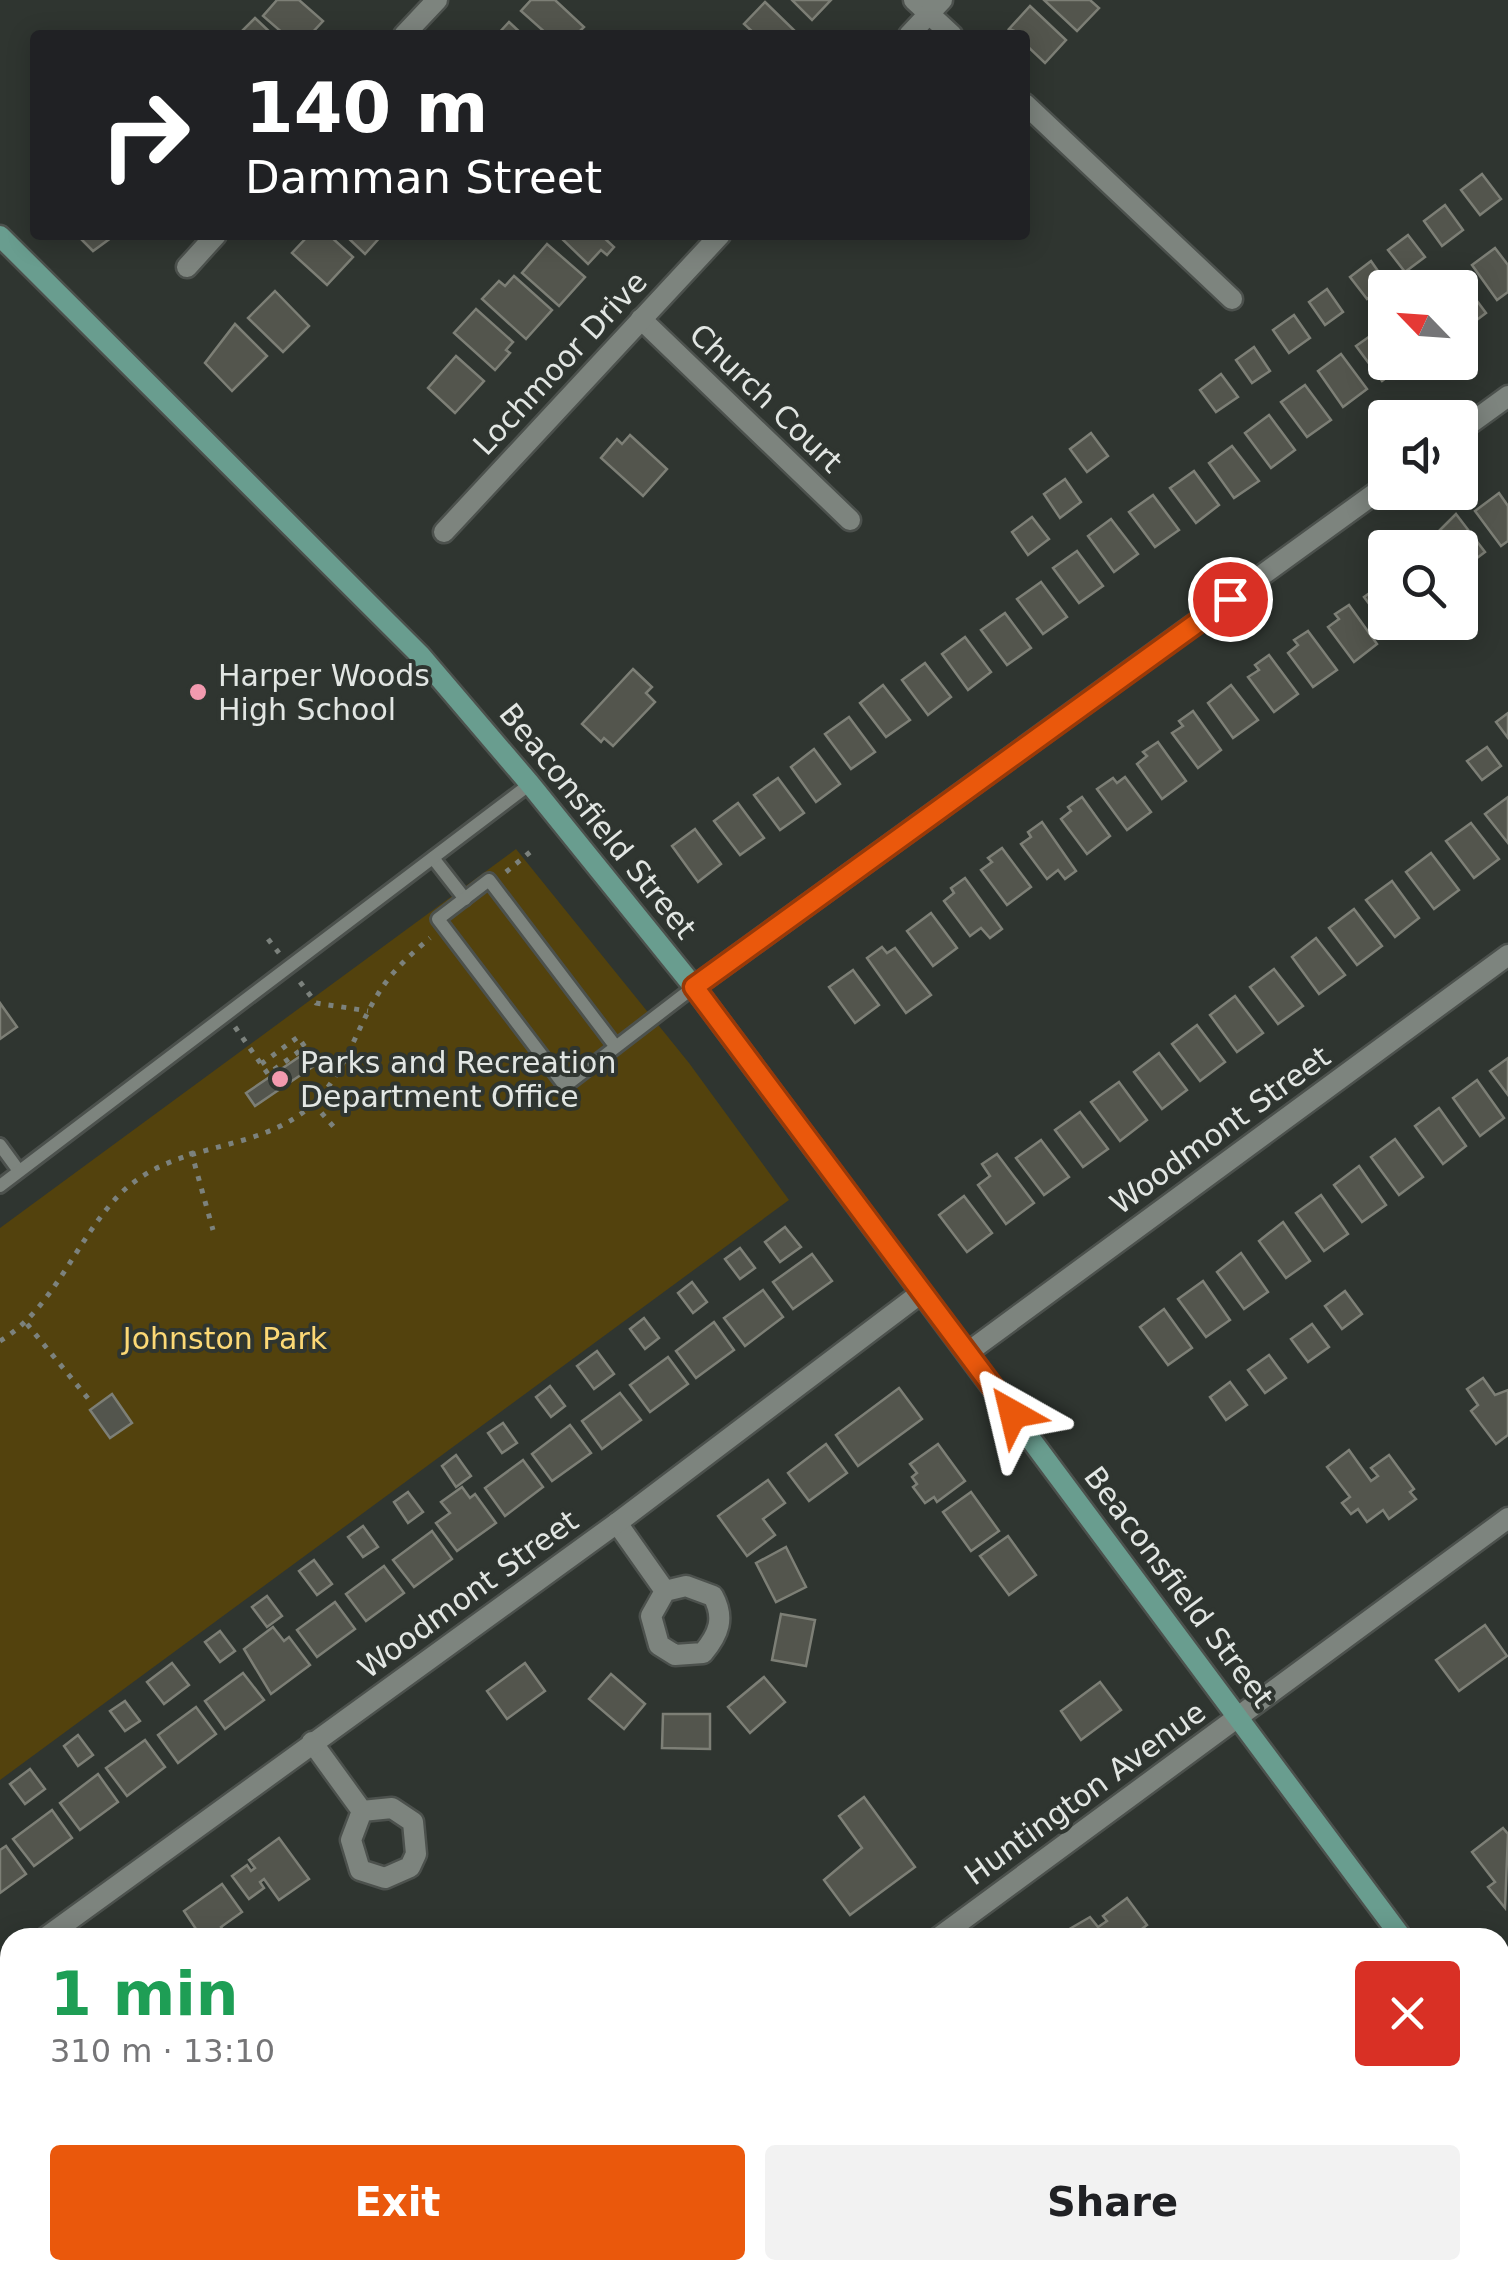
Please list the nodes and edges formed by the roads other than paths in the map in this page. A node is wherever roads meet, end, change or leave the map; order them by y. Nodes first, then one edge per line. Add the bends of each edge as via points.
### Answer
1 (437, 0) edge
2 (928, 5) edge
3 (409, 30) edge
4 (912, 30) edge
5 (948, 30) edge
6 (1030, 109) edge
7 (0, 236) edge
8 (211, 240) edge
9 (715, 240) edge
10 (187, 267) dead end
11 (1232, 299) dead end
12 (641, 319) junction
13 (1508, 396) edge
14 (1478, 418) edge
15 (1368, 498) edge
16 (850, 520) dead end
17 (444, 532) dead end
18 (530, 784) junction
19 (433, 858) junction
20 (465, 899) junction
21 (1508, 955) edge
22 (694, 987) junction
23 (616, 1046) junction
24 (0, 1146) edge
25 (19, 1171) junction
26 (0, 1186) edge
27 (921, 1293) junction
28 (967, 1353) junction
29 (1508, 1518) edge
30 (617, 1523) junction
31 (664, 1591) dead end
32 (1239, 1716) junction
33 (312, 1742) junction
34 (362, 1811) dead end
35 (59, 1928) edge
36 (952, 1928) edge
37 (1395, 1928) edge

1 - 3 street
2 - 4 street
2 - 5 street
6 - 11 street
7 - 18 street, Beaconsfield Street via 420,655
8 - 10 street
9 - 12 street, Lochmoor Drive
12 - 16 street, Church Court
12 - 17 street, Lochmoor Drive
13 - 14 street
15 - 22 street
18 - 19 lane
18 - 22 street, Beaconsfield Street
19 - 20 lane
19 - 25 lane
20 - 23 lane via 489,880
20 - 23 lane via 438,919 564,1086
21 - 28 street, Woodmont Street
22 - 23 lane
22 - 27 street, Beaconsfield Street
24 - 25 lane
25 - 26 lane
27 - 28 street, Beaconsfield Street
27 - 30 street, Woodmont Street
28 - 32 street, Beaconsfield Street
29 - 32 street, Huntington Avenue
30 - 31 street
30 - 33 street, Woodmont Street
32 - 36 street, Huntington Avenue
32 - 37 street, Beaconsfield Street
33 - 34 street
33 - 35 street, Woodmont Street

